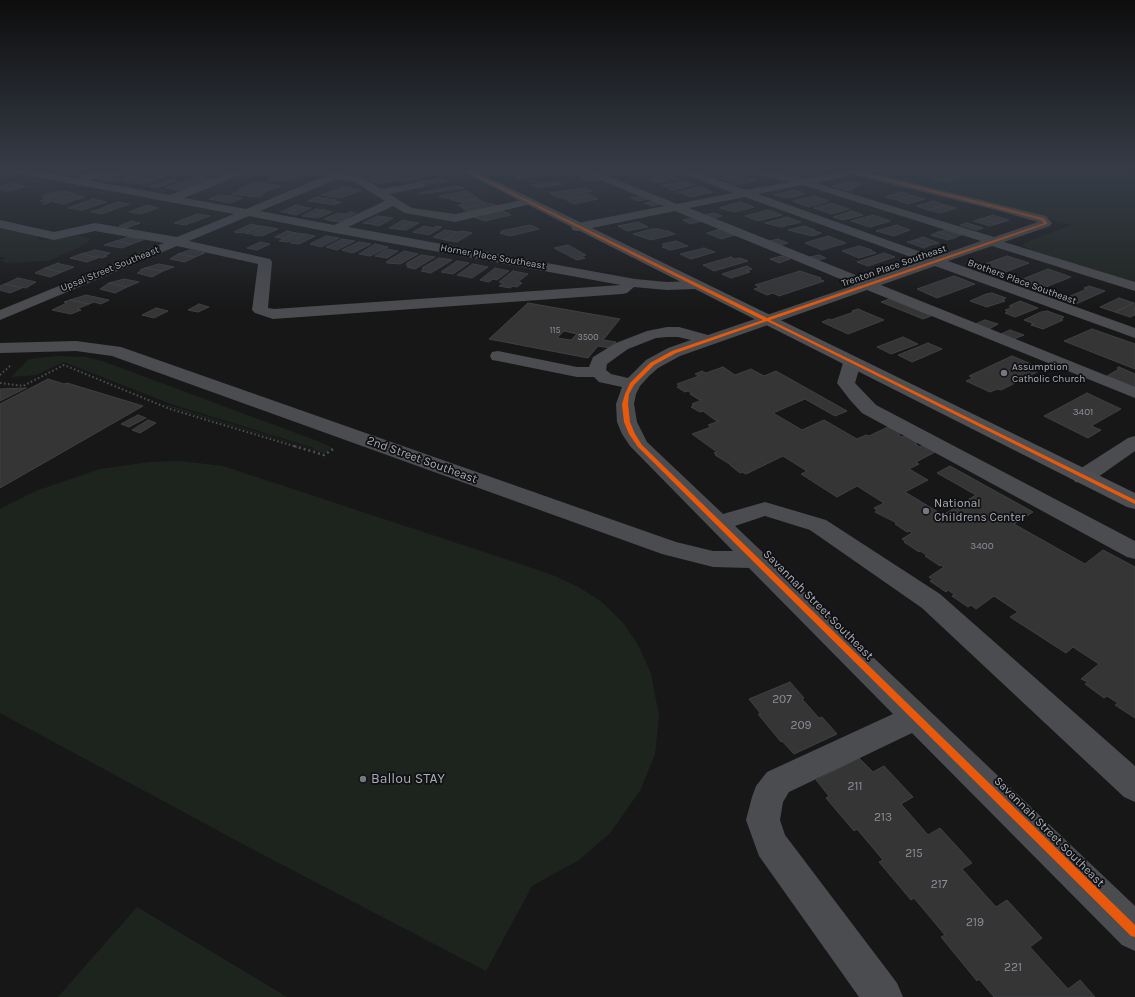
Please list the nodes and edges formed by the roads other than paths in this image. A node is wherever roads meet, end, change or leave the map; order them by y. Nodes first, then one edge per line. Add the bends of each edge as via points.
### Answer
1 (241, 216) edge
2 (261, 216) edge
3 (363, 216) edge
4 (439, 216) edge
5 (466, 216) edge
6 (554, 216) edge
7 (635, 216) edge
8 (699, 216) edge
9 (805, 216) edge
10 (909, 216) edge
11 (1028, 216) edge
12 (0, 224) edge
13 (577, 227) junction
14 (335, 229) junction
15 (176, 242) junction
16 (993, 242) junction
17 (936, 262) junction
18 (635, 283) junction
19 (694, 285) junction
20 (869, 285) junction
21 (1135, 287) edge
22 (0, 315) edge
23 (767, 321) junction
24 (1135, 333) edge
25 (708, 340) junction
26 (0, 348) edge
27 (498, 356) dead end
28 (852, 363) junction
29 (598, 372) junction
30 (632, 384) junction
31 (1135, 393) edge
32 (1135, 442) edge
33 (1083, 477) junction
34 (1135, 502) edge
35 (719, 523) junction
36 (1135, 551) edge
37 (757, 560) junction
38 (916, 717) junction
39 (1135, 787) edge
40 (1135, 932) edge
41 (883, 997) edge

1 - 15 street, Upsal Street Southeast
2 - 14 street, Horner Place Southeast
3 - 14 street
4 - 5 street via 455,218
6 - 13 main road
7 - 13 street
8 - 20 street
9 - 17 street, Brothers Place Southeast
10 - 16 street
11 - 16 street, Trenton Place Southeast via 1042,219 1046,223
12 - 15 street via 54,236 95,227
13 - 19 main road
14 - 18 street, Horner Place Southeast
15 - 18 street via 265,262 260,310 273,314 622,290
15 - 22 street, Upsal Street Southeast
16 - 17 street, Trenton Place Southeast
16 - 21 street
17 - 20 street, Trenton Place Southeast
17 - 24 street, Brothers Place Southeast
18 - 19 street, Horner Place Southeast
19 - 23 main road
20 - 23 street, Trenton Place Southeast
20 - 31 street
23 - 25 street, Savannah Street Southeast
23 - 28 main road
25 - 29 street via 679,332 653,334 622,346 599,361
25 - 30 street, Savannah Street Southeast via 663,358 643,372
26 - 37 street, 2nd Street Southeast via 90,346 120,352 670,548 713,558
27 - 29 street via 577,372
28 - 33 main road
28 - 36 street via 846,383 870,409
29 - 30 street via 605,378
30 - 35 street, Savannah Street Southeast via 625,410 632,434 640,446
32 - 33 street
33 - 34 main road
35 - 37 street, Savannah Street Southeast
35 - 39 street via 765,509 818,525 931,601
37 - 38 street, Savannah Street Southeast
38 - 40 street, Savannah Street Southeast
38 - 41 street via 778,782 768,797 763,820 771,844

